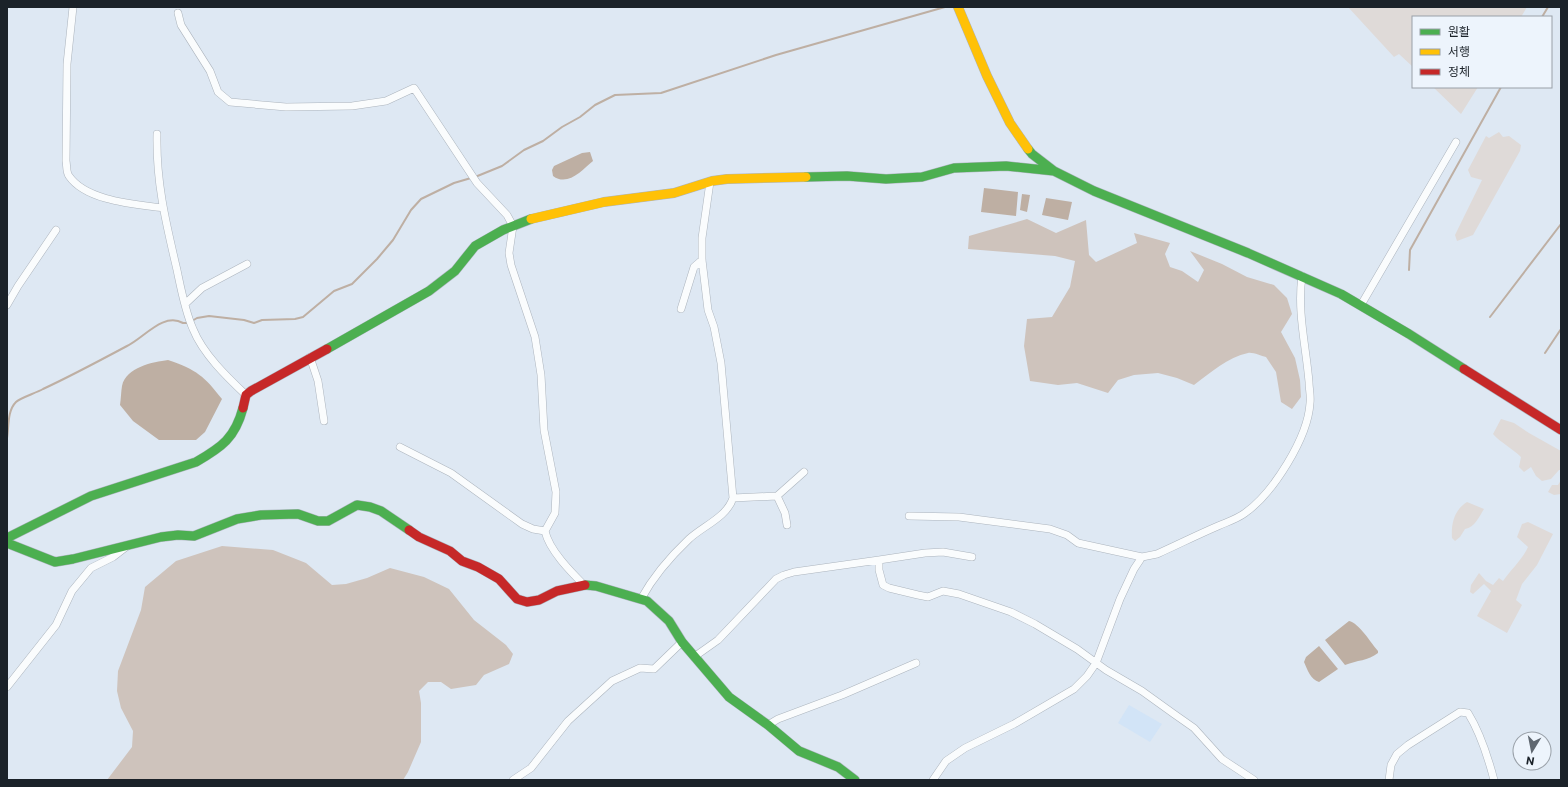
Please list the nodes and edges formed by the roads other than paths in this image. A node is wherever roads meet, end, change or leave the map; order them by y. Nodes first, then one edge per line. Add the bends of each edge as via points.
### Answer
1 (73, 7) edge
2 (958, 7) edge
3 (178, 13) dead end
4 (157, 134) dead end
5 (1456, 142) dead end
6 (1054, 171) junction
7 (710, 182) junction
8 (163, 208) junction
9 (513, 226) junction
10 (56, 230) dead end
11 (702, 260) junction
12 (247, 264) dead end
13 (1302, 276) junction
14 (185, 304) junction
15 (7, 305) edge
16 (1361, 306) junction
17 (681, 309) dead end
18 (310, 357) junction
19 (246, 396) junction
20 (324, 421) dead end
21 (1561, 430) edge
22 (400, 446) dead end
23 (804, 472) dead end
24 (777, 496) junction
25 (733, 498) junction
26 (909, 516) dead end
27 (786, 525) dead end
28 (545, 531) junction
29 (7, 538) edge
30 (7, 543) edge
31 (126, 547) junction
32 (972, 557) dead end
33 (1142, 557) junction
34 (879, 560) junction
35 (584, 586) junction
36 (641, 600) junction
37 (682, 642) junction
38 (694, 657) junction
39 (916, 662) dead end
40 (1096, 663) junction
41 (7, 687) edge
42 (768, 725) junction
43 (513, 780) edge
44 (855, 780) edge
45 (933, 780) edge
46 (1254, 780) edge
47 (1389, 780) edge
48 (1494, 780) edge

1 - 8 street via 67,64 68,175 92,194 117,201
2 - 6 street via 1010,123 1032,154
3 - 9 street via 181,25 210,71 218,92 230,102 286,107 352,106 386,101 414,88 477,183 507,215
4 - 8 street via 160,196
5 - 16 street
6 - 7 street via 1006,166 954,168 915,178 847,176 727,179
6 - 13 street via 1094,192
7 - 9 street via 674,193 604,202 535,218
7 - 11 street via 702,238
8 - 14 street
9 - 18 street via 476,246 455,271 429,291
9 - 28 street via 510,259 535,337 542,375 544,430 556,492 555,513
10 - 15 street
11 - 17 street via 694,268
11 - 25 street via 708,310 721,362
12 - 14 street via 202,288
13 - 16 street
13 - 33 street via 1300,316 1310,403 1300,442 1260,501 1244,514 1157,554
14 - 19 street via 193,330 204,348 225,376
16 - 21 street
18 - 19 street
18 - 20 street via 318,381
19 - 29 street via 239,422 232,434 212,453 196,462 91,496
22 - 28 street via 452,473 522,524
23 - 24 street
24 - 25 street
24 - 27 street via 785,513
25 - 36 street via 724,512 689,539 661,568
26 - 33 street via 959,517 1050,529 1067,535 1078,543
28 - 35 street via 553,548
30 - 31 street via 55,562
31 - 35 street via 161,537 194,536 237,519 261,515 298,514 318,521 328,520 358,506 381,511 419,538 450,551 478,567 499,580 517,599 527,602 539,600 557,592
31 - 41 street via 91,568 72,591 56,626
32 - 34 street via 943,552
33 - 40 street via 1120,600
34 - 38 street via 825,567 776,579 718,640
34 - 40 street via 883,585 889,588 928,596 943,591 1011,612 1035,624
35 - 36 street via 596,586
36 - 37 street via 647,601 669,621
37 - 38 street
37 - 43 street via 654,669 640,668 612,681 568,721 531,768
38 - 42 street via 729,697
39 - 42 street
40 - 45 street via 1074,689 946,760
40 - 46 street via 1142,691 1194,728 1222,759
42 - 44 street via 799,751 838,767
47 - 48 street via 1391,765 1397,754 1460,712 1468,713 1473,721

